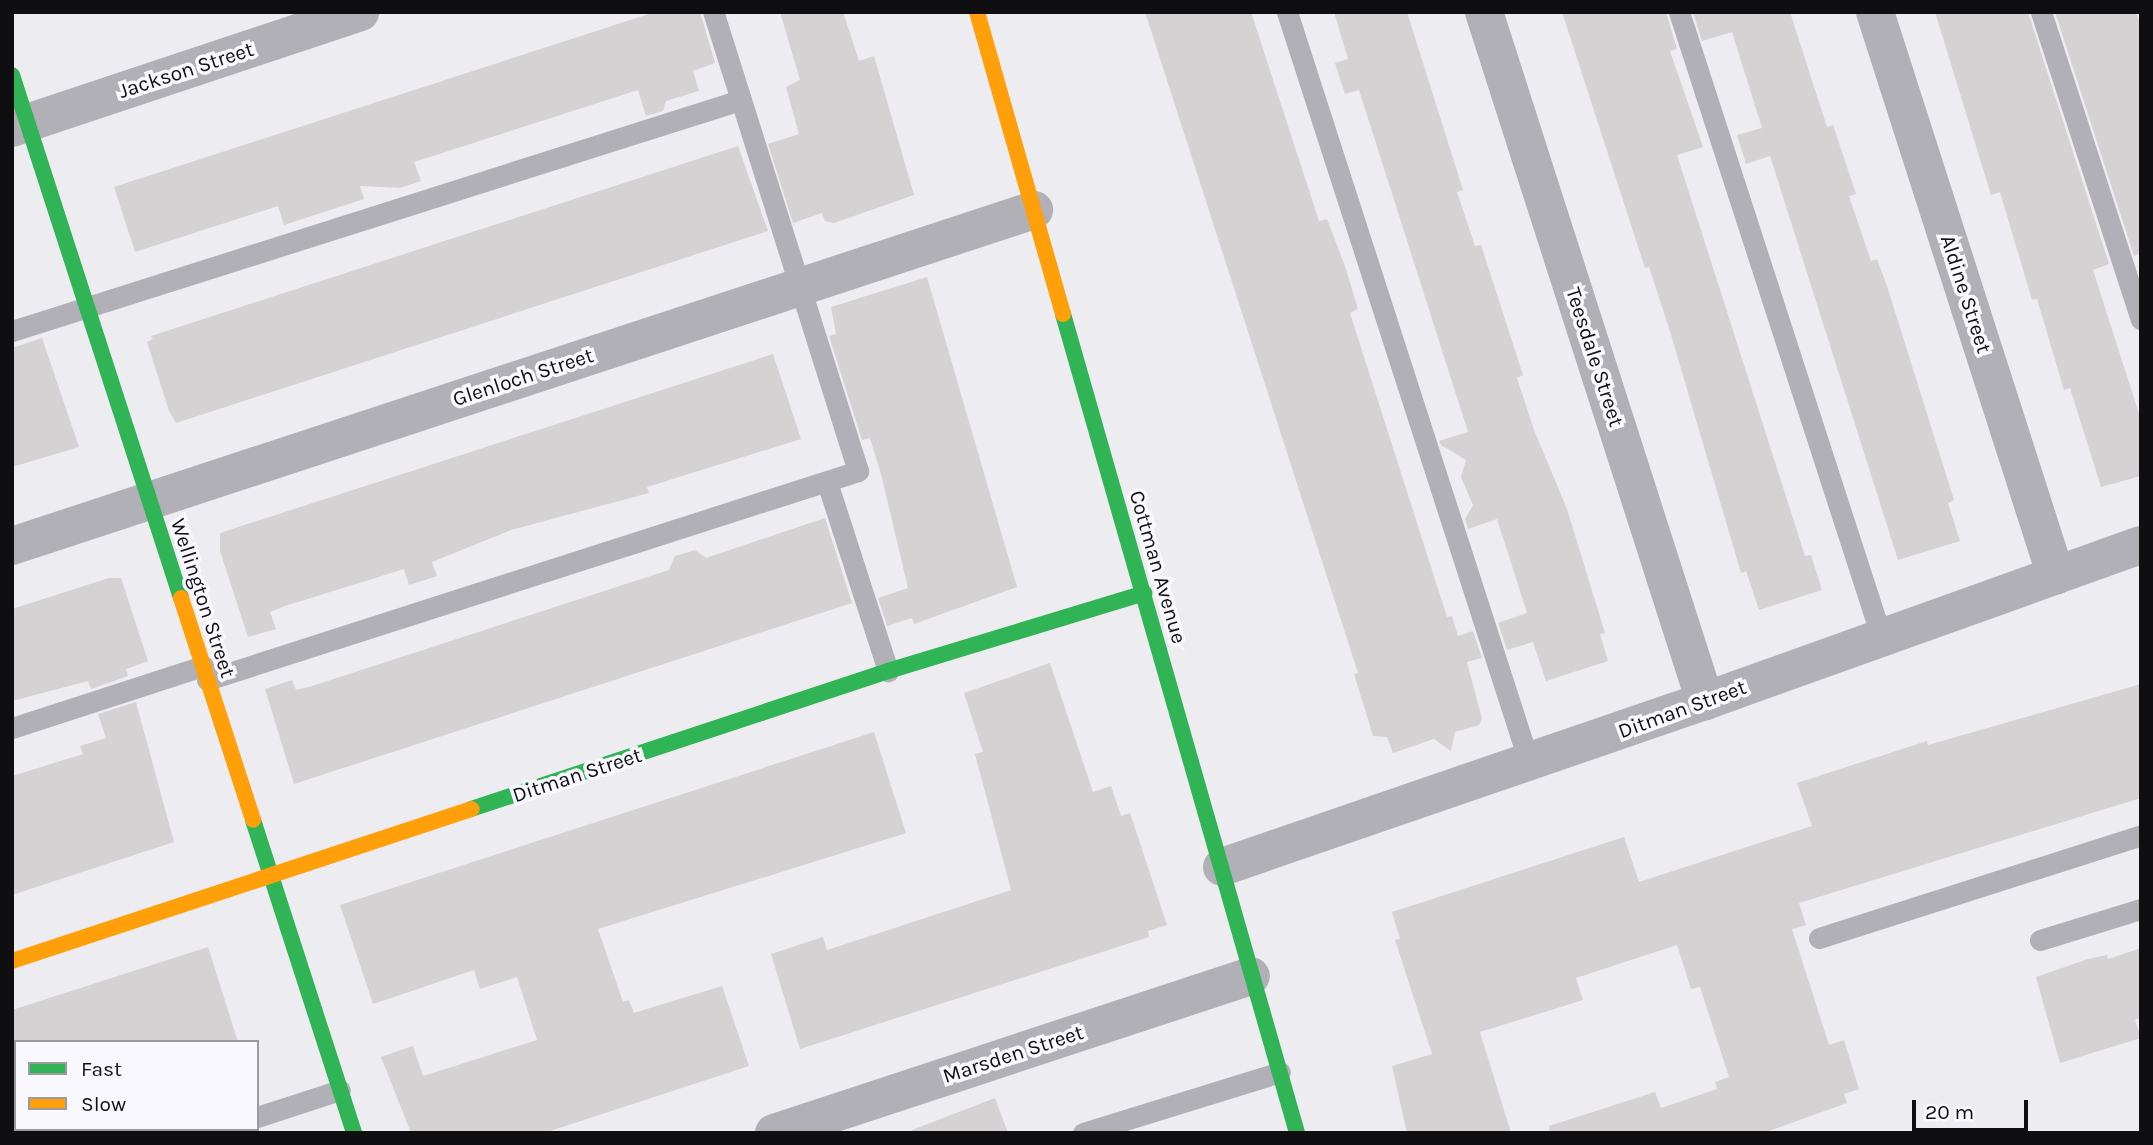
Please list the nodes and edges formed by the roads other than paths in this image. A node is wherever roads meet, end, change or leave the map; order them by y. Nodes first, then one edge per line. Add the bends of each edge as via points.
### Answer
1 (360, 12) edge
2 (713, 12) edge
3 (977, 12) edge
4 (1287, 12) edge
5 (1484, 12) edge
6 (1679, 12) edge
7 (1875, 12) edge
8 (2040, 12) edge
9 (12, 75) edge
10 (740, 100) junction
11 (20, 126) edge
12 (1034, 210) junction
13 (799, 285) junction
14 (87, 307) junction
15 (2141, 319) edge
16 (12, 331) edge
17 (827, 482) junction
18 (150, 502) junction
19 (2141, 545) edge
20 (12, 546) edge
21 (2056, 576) junction
22 (1143, 593) junction
23 (1881, 636) junction
24 (888, 671) junction
25 (205, 673) junction
26 (1705, 701) junction
27 (12, 728) edge
28 (1528, 762) junction
29 (2141, 835) edge
30 (1222, 867) junction
31 (271, 877) junction
32 (2141, 909) edge
33 (1819, 939) dead end
34 (2040, 940) dead end
35 (12, 961) edge
36 (1251, 976) junction
37 (1280, 1072) junction
38 (340, 1090) junction
39 (259, 1116) edge
40 (354, 1133) edge
41 (774, 1133) edge
42 (1083, 1133) edge
43 (1297, 1133) edge

1 - 11 street, Jackson Street
2 - 10 lane
3 - 12 street, Cottman Avenue
4 - 28 lane
5 - 26 street, Teesdale Street
6 - 23 lane
7 - 21 street, Aldine Street
8 - 15 lane
9 - 11 street, Wellington Street
10 - 13 lane
10 - 14 lane
11 - 14 street, Wellington Street
12 - 13 street, Glenloch Street
12 - 22 street, Cottman Avenue
13 - 17 lane via 858,471
13 - 18 street, Glenloch Street
14 - 16 lane
14 - 18 street, Wellington Street
17 - 24 lane
17 - 25 lane
18 - 20 street, Glenloch Street
18 - 25 street, Wellington Street
19 - 21 street, Ditman Street
21 - 23 street, Ditman Street
22 - 24 street, Ditman Street
22 - 30 street, Cottman Avenue
23 - 26 street, Ditman Street
24 - 31 street, Ditman Street
25 - 27 lane
25 - 31 street, Wellington Street
26 - 28 street, Ditman Street
28 - 30 street, Ditman Street
29 - 33 lane
30 - 36 street, Cottman Avenue
31 - 35 street, Ditman Street
31 - 38 street, Wellington Street
32 - 34 lane
36 - 37 street, Cottman Avenue
36 - 41 street, Marsden Street
37 - 42 lane
37 - 43 street, Cottman Avenue
38 - 39 lane
38 - 40 street, Wellington Street

